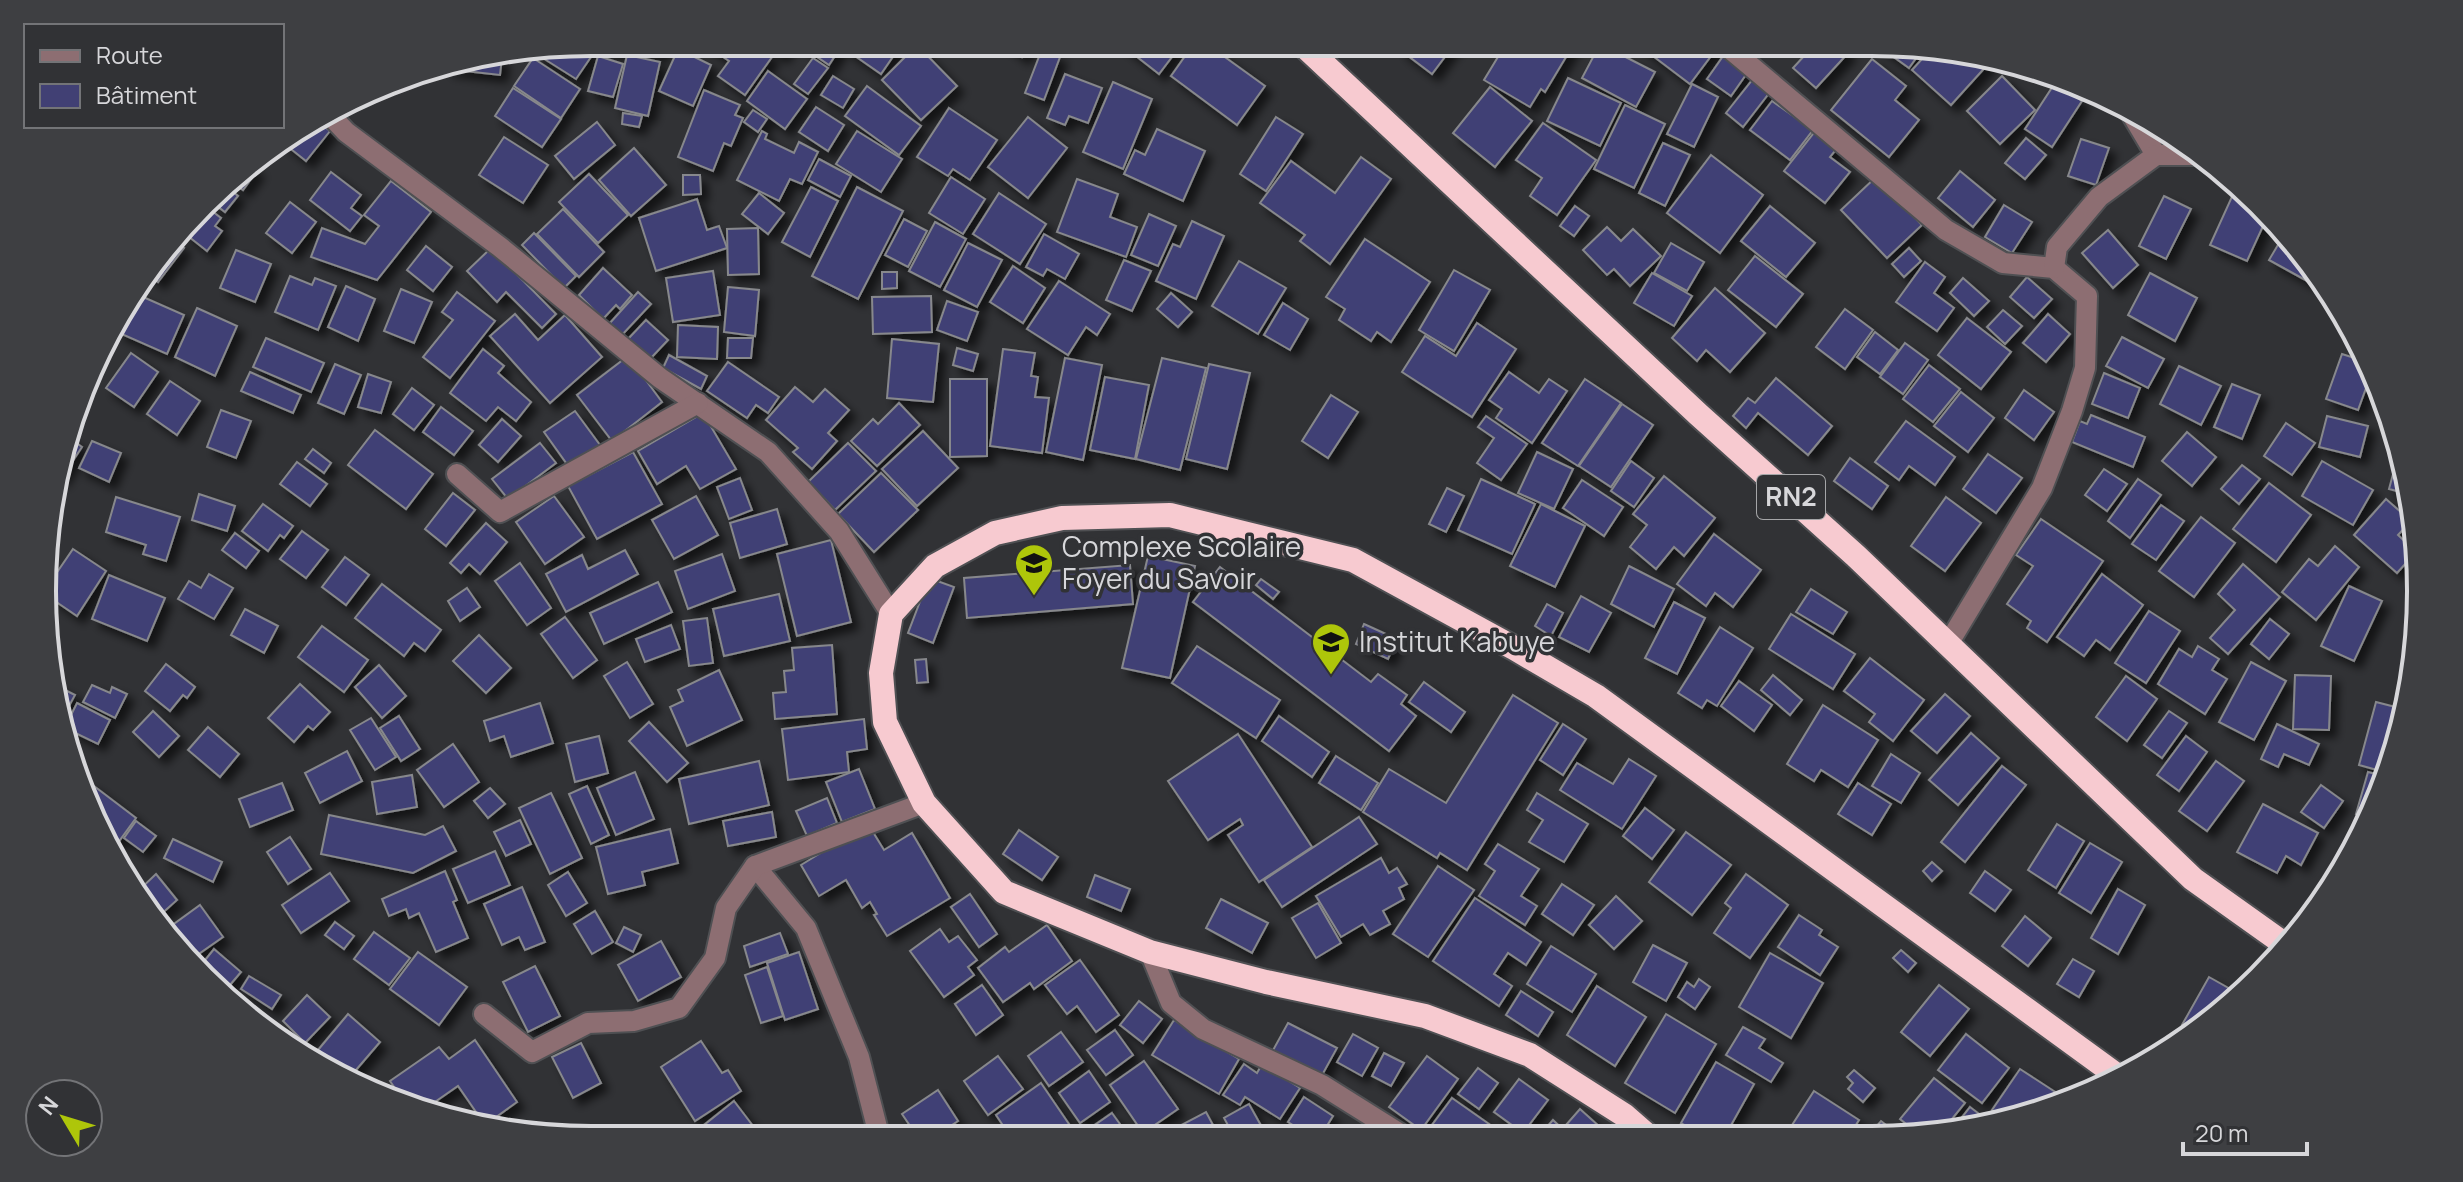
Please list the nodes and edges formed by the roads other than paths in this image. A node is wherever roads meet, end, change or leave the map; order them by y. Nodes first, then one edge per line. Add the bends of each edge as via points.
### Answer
1 (1315, 56) edge
2 (1739, 56) edge
3 (336, 121) edge
4 (2140, 128) edge
5 (2156, 155) junction
6 (2181, 155) edge
7 (2054, 268) junction
8 (698, 403) junction
9 (457, 474) dead end
10 (891, 614) junction
11 (1948, 644) junction
12 (924, 803) junction
13 (755, 866) junction
14 (2278, 939) edge
15 (1150, 952) junction
16 (484, 1014) dead end
17 (2110, 1070) edge
18 (877, 1126) edge
19 (1387, 1126) edge
20 (1637, 1126) edge

1 - 11 highway, RN2
2 - 7 street via 1946,230 2003,263
3 - 8 street
4 - 5 street
5 - 6 street
5 - 7 street via 2099,197 2057,247
7 - 11 street via 2087,296 2085,368 2042,488
8 - 9 street via 500,512
8 - 10 street via 768,452 839,531
10 - 12 highway via 881,673 885,722
10 - 17 highway via 935,566 995,533 1062,518 1170,515 1353,560 1596,696
11 - 14 highway, RN2 via 2193,879
12 - 13 street
12 - 15 highway via 1004,892
13 - 16 street via 726,908 715,958 679,1008 634,1021 588,1023 532,1052
13 - 18 street via 806,928 859,1057
15 - 19 street via 1171,1003 1203,1029 1322,1085
15 - 20 highway via 1425,1016 1530,1055

